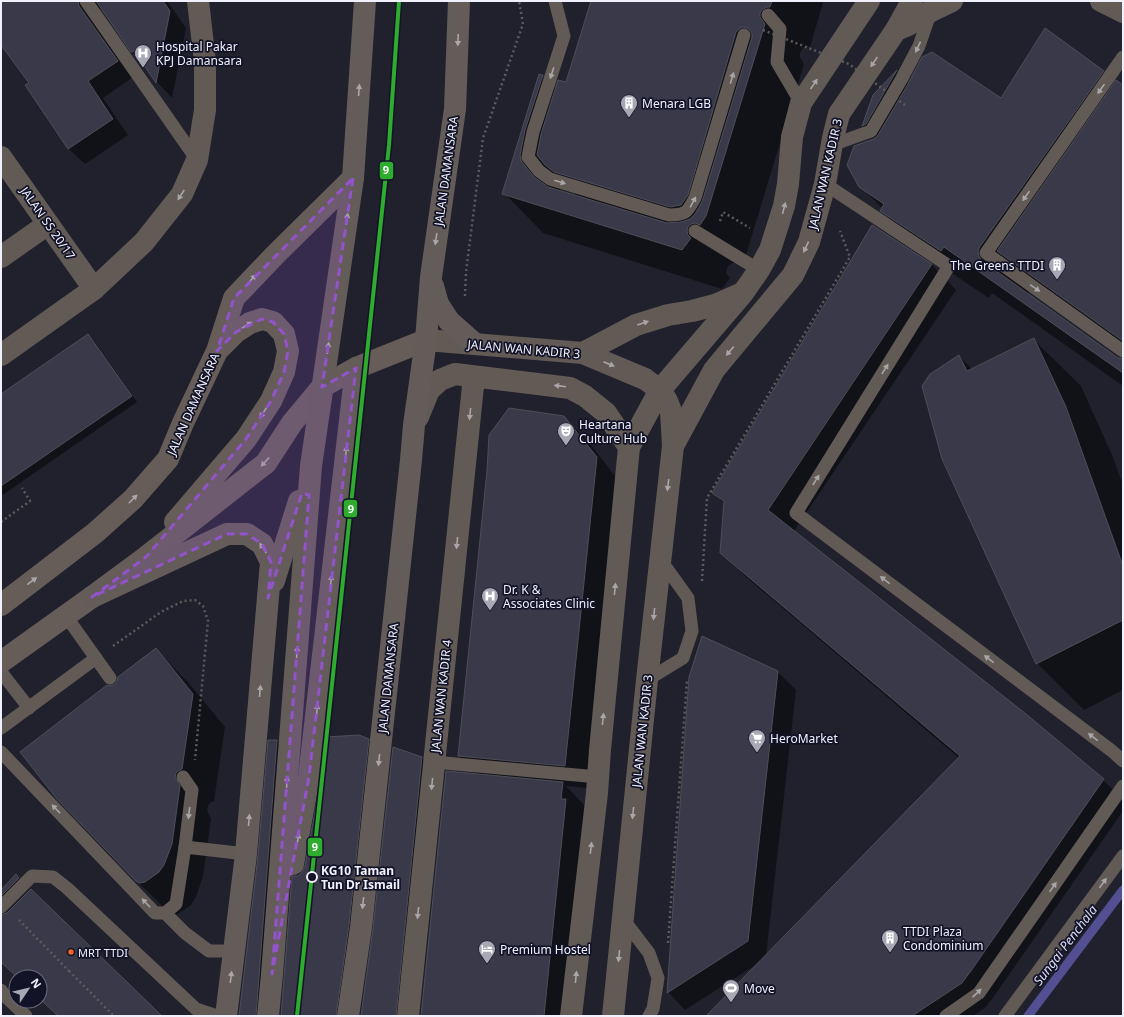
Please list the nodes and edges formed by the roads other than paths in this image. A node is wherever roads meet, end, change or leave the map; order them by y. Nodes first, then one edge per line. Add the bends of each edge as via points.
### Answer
1 (86, 1) edge
2 (198, 1) edge
3 (365, 1) edge
4 (460, 1) edge
5 (555, 1) edge
6 (869, 1) edge
7 (912, 1) edge
8 (952, 1) edge
9 (1101, 1) edge
10 (931, 11) junction
11 (1123, 12) edge
12 (768, 15) dead end
13 (896, 30) junction
14 (744, 35) dead end
15 (1123, 57) edge
16 (801, 103) junction
17 (832, 145) junction
18 (1, 157) edge
19 (197, 160) junction
20 (353, 178) junction
21 (825, 184) junction
22 (48, 224) junction
23 (696, 231) dead end
24 (1, 257) edge
25 (759, 270) junction
26 (431, 278) junction
27 (94, 289) junction
28 (743, 293) junction
29 (426, 340) junction
30 (475, 344) junction
31 (217, 350) junction
32 (1123, 351) edge
33 (583, 353) junction
34 (1, 355) edge
35 (356, 368) junction
36 (479, 377) junction
37 (322, 386) junction
38 (660, 390) junction
39 (414, 425) junction
40 (673, 446) junction
41 (629, 447) junction
42 (311, 466) junction
43 (146, 556) junction
44 (660, 559) junction
45 (92, 597) junction
46 (268, 598) junction
47 (1, 605) edge
48 (66, 616) junction
49 (96, 658) junction
50 (1, 662) edge
51 (1, 672) edge
52 (110, 678) dead end
53 (647, 680) junction
54 (28, 708) junction
55 (1, 728) edge
56 (1, 752) edge
57 (1123, 761) edge
58 (434, 762) junction
59 (183, 777) dead end
60 (598, 778) junction
61 (1123, 786) edge
62 (185, 847) junction
63 (246, 854) junction
64 (1123, 856) edge
65 (1, 907) edge
66 (165, 913) junction
67 (623, 919) junction
68 (234, 951) junction
69 (272, 974) junction
70 (1, 990) edge
71 (26, 1016) edge
72 (217, 1016) edge
73 (226, 1016) edge
74 (268, 1016) edge
75 (348, 1016) edge
76 (408, 1016) edge
77 (572, 1016) edge
78 (613, 1016) edge
79 (649, 1016) edge
80 (946, 1016) edge
81 (1006, 1016) edge

1 - 19 lane
2 - 19 street via 205,62 205,110
20 -> 3 main road
4 -> 26 main road, JALAN DAMANSARA via 455,109
5 -> 14 lane via 564,36 533,132 528,158 550,179 669,215 680,215 688,211 695,198
16 -> 6 street
7 - 13 street, JALAN WAN KADIR 3
8 - 10 street
9 - 11 street
10 - 13 street
10 -> 17 lane via 919,46 871,131
12 - 16 lane via 780,29 777,62
13 -> 17 street, JALAN WAN KADIR 3 via 839,114
15 -> 32 lane via 986,253
25 -> 16 street via 780,223 788,184 792,137
17 - 21 street, JALAN WAN KADIR 3
18 - 22 street, JALAN SS 20/17
19 -> 27 street via 178,200 144,242
31 -> 20 main road, JALAN DAMANSARA via 234,298
37 -> 20 main road
21 -> 40 street, JALAN WAN KADIR 3 via 809,242 792,275 714,370
57 -> 21 lane via 796,513 949,266
22 - 24 street
22 - 27 street, JALAN SS 20/17
23 - 25 lane
25 - 28 street
26 - 29 main road, JALAN DAMANSARA
26 - 30 main road via 438,304 449,321
27 - 34 street
33 -> 28 street via 636,325 714,305
28 - 38 street
29 - 30 street, JALAN WAN KADIR 3
29 - 35 main road
29 - 39 main road, JALAN DAMANSARA
30 - 33 street, JALAN WAN KADIR 3
31 -> 43 main road via 236,332 262,318 273,322 284,334 288,351 284,372 271,401 246,439
47 -> 31 main road, JALAN DAMANSARA via 95,533 133,499 168,459
33 -> 38 street, JALAN WAN KADIR 3 via 645,379
35 - 37 main road
69 -> 35 main road via 309,777
36 - 39 street via 455,374 440,380 429,390
41 -> 36 street via 606,413 570,388
36 -> 58 street, JALAN WAN KADIR 4 via 473,386
37 - 42 main road
37 -> 43 main road via 292,423 266,463
38 - 40 street, JALAN WAN KADIR 3 via 671,411
38 - 41 street
39 -> 75 main road, JALAN DAMANSARA via 361,919
40 -> 44 street, JALAN WAN KADIR 3
60 -> 41 street
42 - 46 main road
69 -> 42 main road
43 - 45 main road
44 -> 53 street, JALAN WAN KADIR 3
44 - 53 lane via 688,598 692,631 683,658
46 -> 45 main road via 271,562 262,544 247,534 227,534
45 - 48 main road
63 -> 46 main road
48 - 49 lane
48 - 50 main road
49 - 52 lane
49 - 54 lane
51 - 54 lane
53 -> 67 street, JALAN WAN KADIR 3
54 - 55 lane
66 -> 56 lane via 155,913
58 - 60 lane
58 -> 76 street, JALAN WAN KADIR 4
59 -> 62 lane via 192,790
77 -> 60 street
80 -> 61 lane via 979,993
62 - 63 lane
62 - 66 lane via 176,904
63 - 68 main road
81 -> 64 lane
65 - 72 lane via 32,876 53,877 196,1009
66 - 68 lane via 185,934 209,951
67 -> 78 street, JALAN WAN KADIR 3
67 - 79 lane via 649,954 658,978 653,1009
73 -> 68 main road
69 - 74 main road
70 - 71 lane

